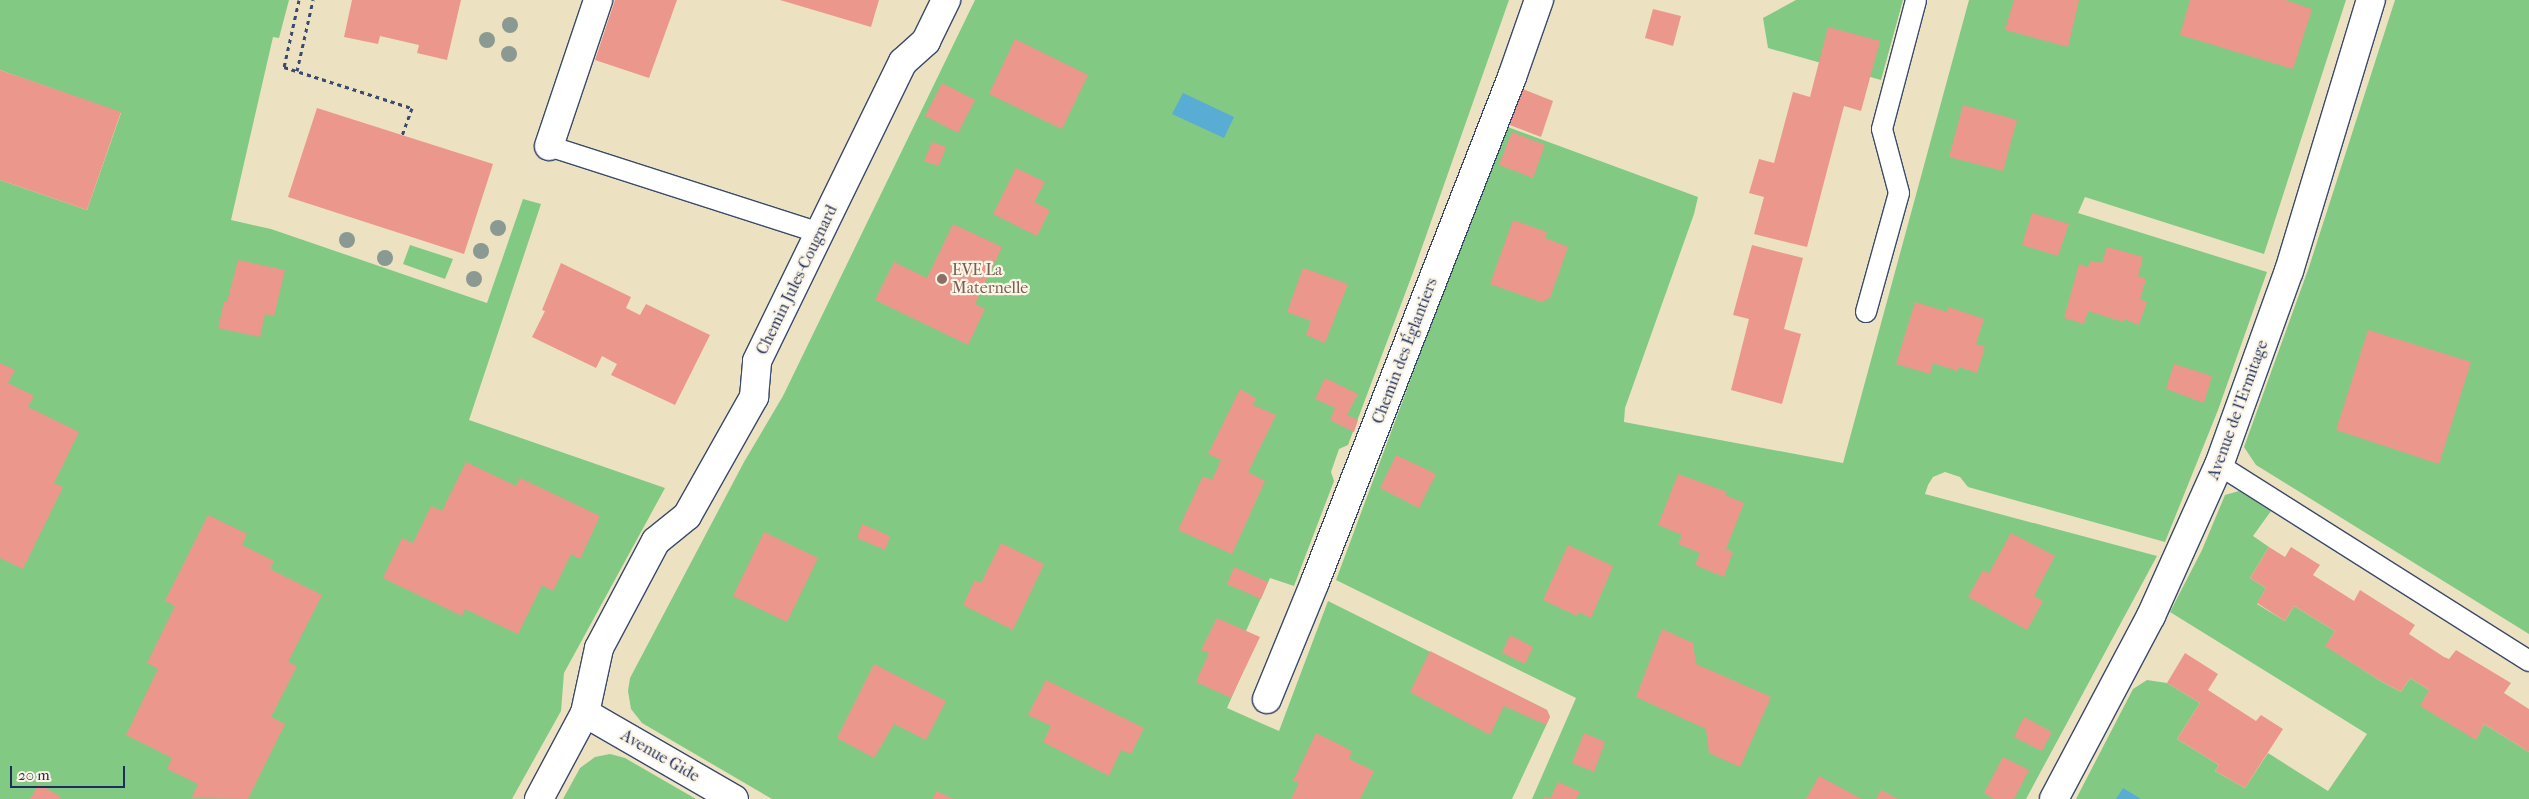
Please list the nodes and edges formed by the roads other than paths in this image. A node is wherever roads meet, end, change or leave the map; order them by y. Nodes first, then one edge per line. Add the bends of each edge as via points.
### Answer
1 (598, 0) edge
2 (946, 0) edge
3 (1538, 0) edge
4 (1916, 0) edge
5 (2371, 0) edge
6 (549, 146) joint
7 (820, 233) junction
8 (1866, 312) dead end
9 (2219, 465) junction
10 (2529, 661) edge
11 (1267, 699) dead end
12 (585, 714) junction
13 (538, 799) edge
14 (734, 799) edge
15 (2054, 799) edge

1 - 6 street
2 - 7 street, Chemin Jules-Cougnard via 926,41 903,62
3 - 11 street, Chemin des Églantiers via 1508,86
4 - 8 lane via 1882,129 1900,193
5 - 9 street, Avenue de l'Ermitage via 2288,271
6 - 7 lane
7 - 12 street, Chemin Jules-Cougnard via 757,361 754,397 687,516 656,541 599,648
9 - 10 lane
9 - 15 street, Avenue de l'Ermitage via 2151,616
12 - 13 street, Chemin Jules-Cougnard
12 - 14 street, Avenue Gide

